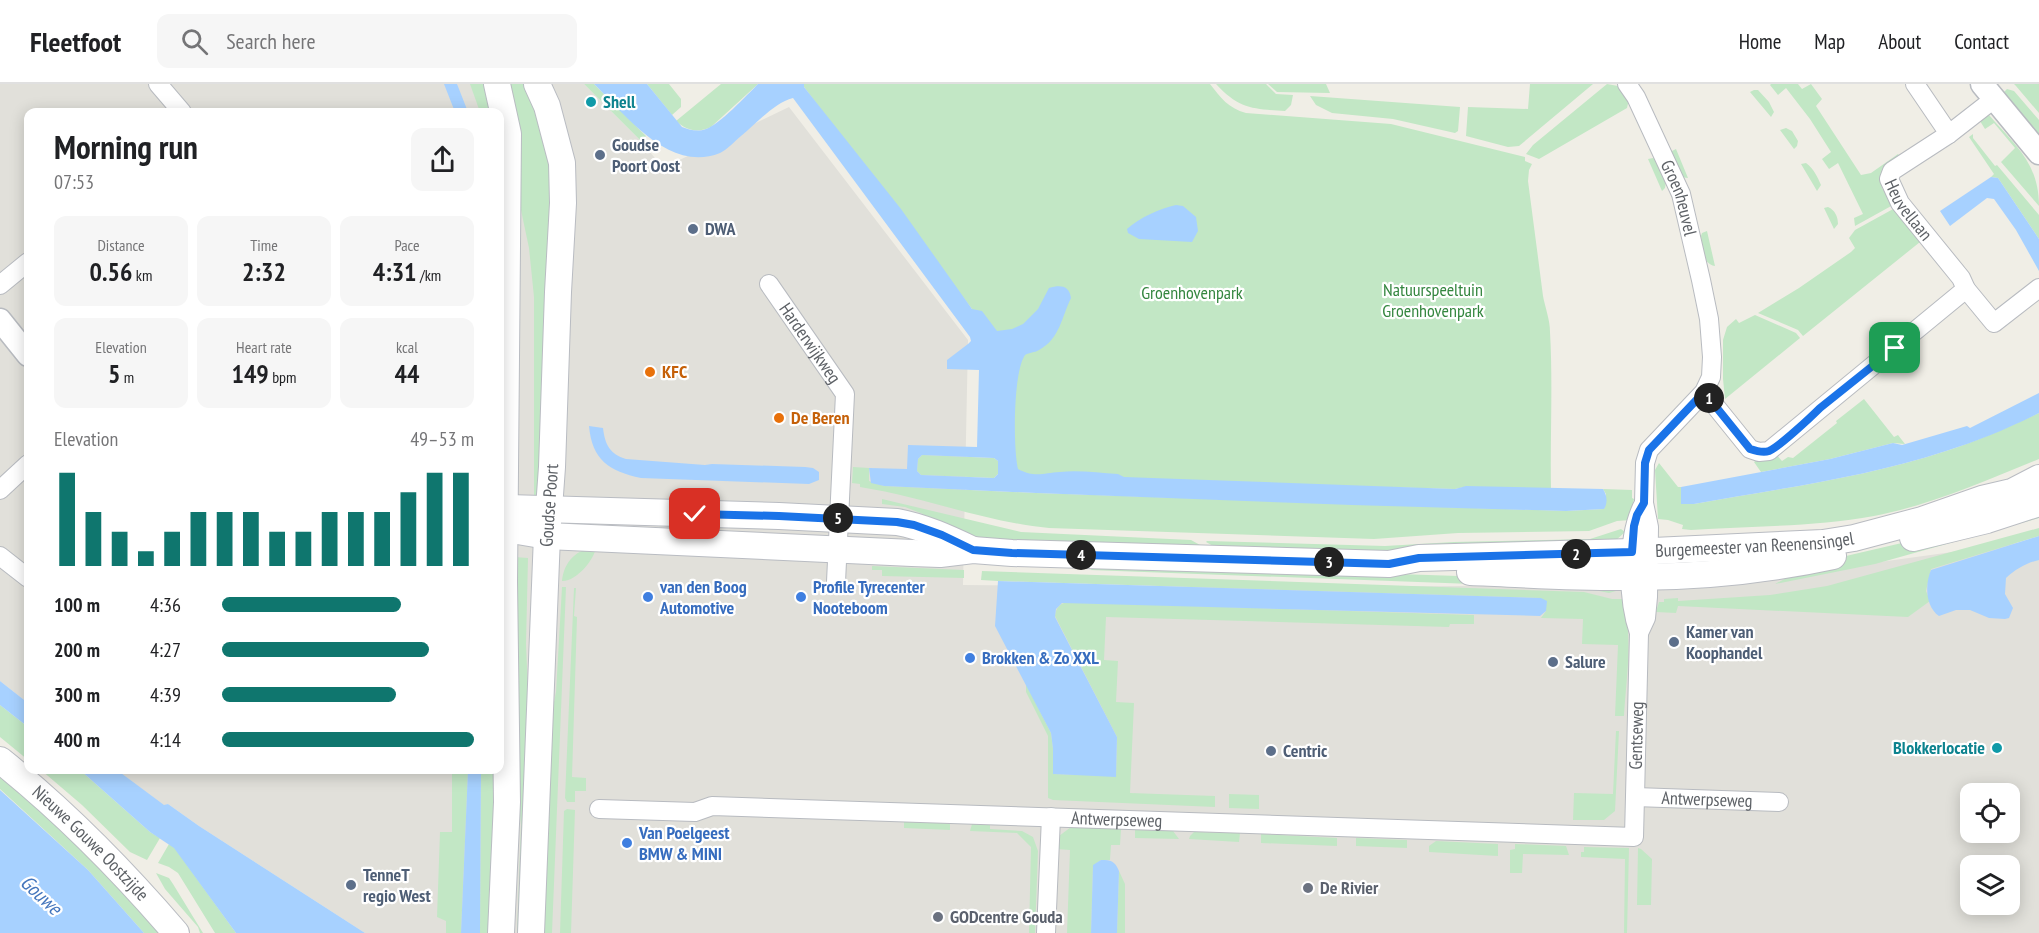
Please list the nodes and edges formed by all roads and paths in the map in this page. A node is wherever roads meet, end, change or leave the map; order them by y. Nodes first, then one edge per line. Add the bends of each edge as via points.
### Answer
1 (158, 84) edge
2 (497, 84) edge
3 (537, 84) edge
4 (1627, 84) edge
5 (1915, 84) edge
6 (1988, 92) edge
7 (179, 108) edge
8 (502, 108) edge
9 (504, 116) edge
10 (1949, 134) junction
11 (2039, 153) edge
12 (24, 265) edge
13 (769, 284) dead end
14 (0, 285) edge
15 (2039, 288) edge
16 (1966, 289) junction
17 (0, 320) edge
18 (24, 350) edge
19 (504, 391) edge
20 (1704, 392) junction
21 (24, 468) edge
22 (2039, 478) edge
23 (0, 490) edge
24 (2039, 503) edge
25 (840, 518) junction
26 (504, 519) edge
27 (548, 523) junction
28 (836, 548) junction
29 (973, 550) junction
30 (0, 556) edge
31 (1640, 564) junction
32 (24, 575) edge
33 (504, 582) edge
34 (836, 582) dead end
35 (0, 760) edge
36 (1635, 797) junction
37 (1779, 802) dead end
38 (599, 809) dead end
39 (1051, 817) junction
40 (1634, 837) joint
41 (176, 933) edge
42 (501, 933) edge
43 (531, 933) edge
44 (1047, 933) edge

1 - 7 street
2 - 8 main road
3 - 27 main road, Goudse Poort via 555,133 563,203
4 - 20 street, Groenheuvel via 1681,194 1709,319 1711,377
5 - 10 street
6 - 10 street, Heuvellaan
6 - 11 street
9 - 19 main road via 508,134
10 - 16 street, Heuvellaan via 1892,171 1889,179 1900,203
12 - 14 street
13 - 25 street, Harderwijkweg via 845,394
15 - 16 street, Heuvellaan via 1994,323
16 - 20 street via 1769,451 1750,449
17 - 18 street
20 - 31 street via 1649,450 1644,503 1648,517
21 - 23 street
22 - 31 main road, Burgemeester van Reenensingel via 2012,492 1854,538
24 - 31 main road, Burgemeester van Reenensingel via 1932,534 1809,561 1718,573
25 - 27 main road, Burgemeester van Reenensingel
25 - 28 street, Harderwijkweg
25 - 29 main road, Burgemeester van Reenensingel via 914,525
26 - 27 main road, Burgemeester van Reenensingel
27 - 28 main road, Burgemeester van Reenensingel
27 - 43 main road, Goudse Poort
28 - 29 main road, Burgemeester van Reenensingel via 940,554
28 - 34 street
29 - 31 main road, Burgemeester van Reenensingel via 1389,564 1419,558
30 - 32 street
31 - 36 street, Gentseweg via 1630,597 1639,633
33 - 42 main road via 507,802
35 - 41 main road, Nieuwe Gouwe Oostzijde via 94,842
36 - 37 street, Antwerpseweg
36 - 40 street, Gentseweg
38 - 39 street, Antwerpseweg via 695,812 712,806
39 - 40 street, Antwerpseweg
39 - 44 street

